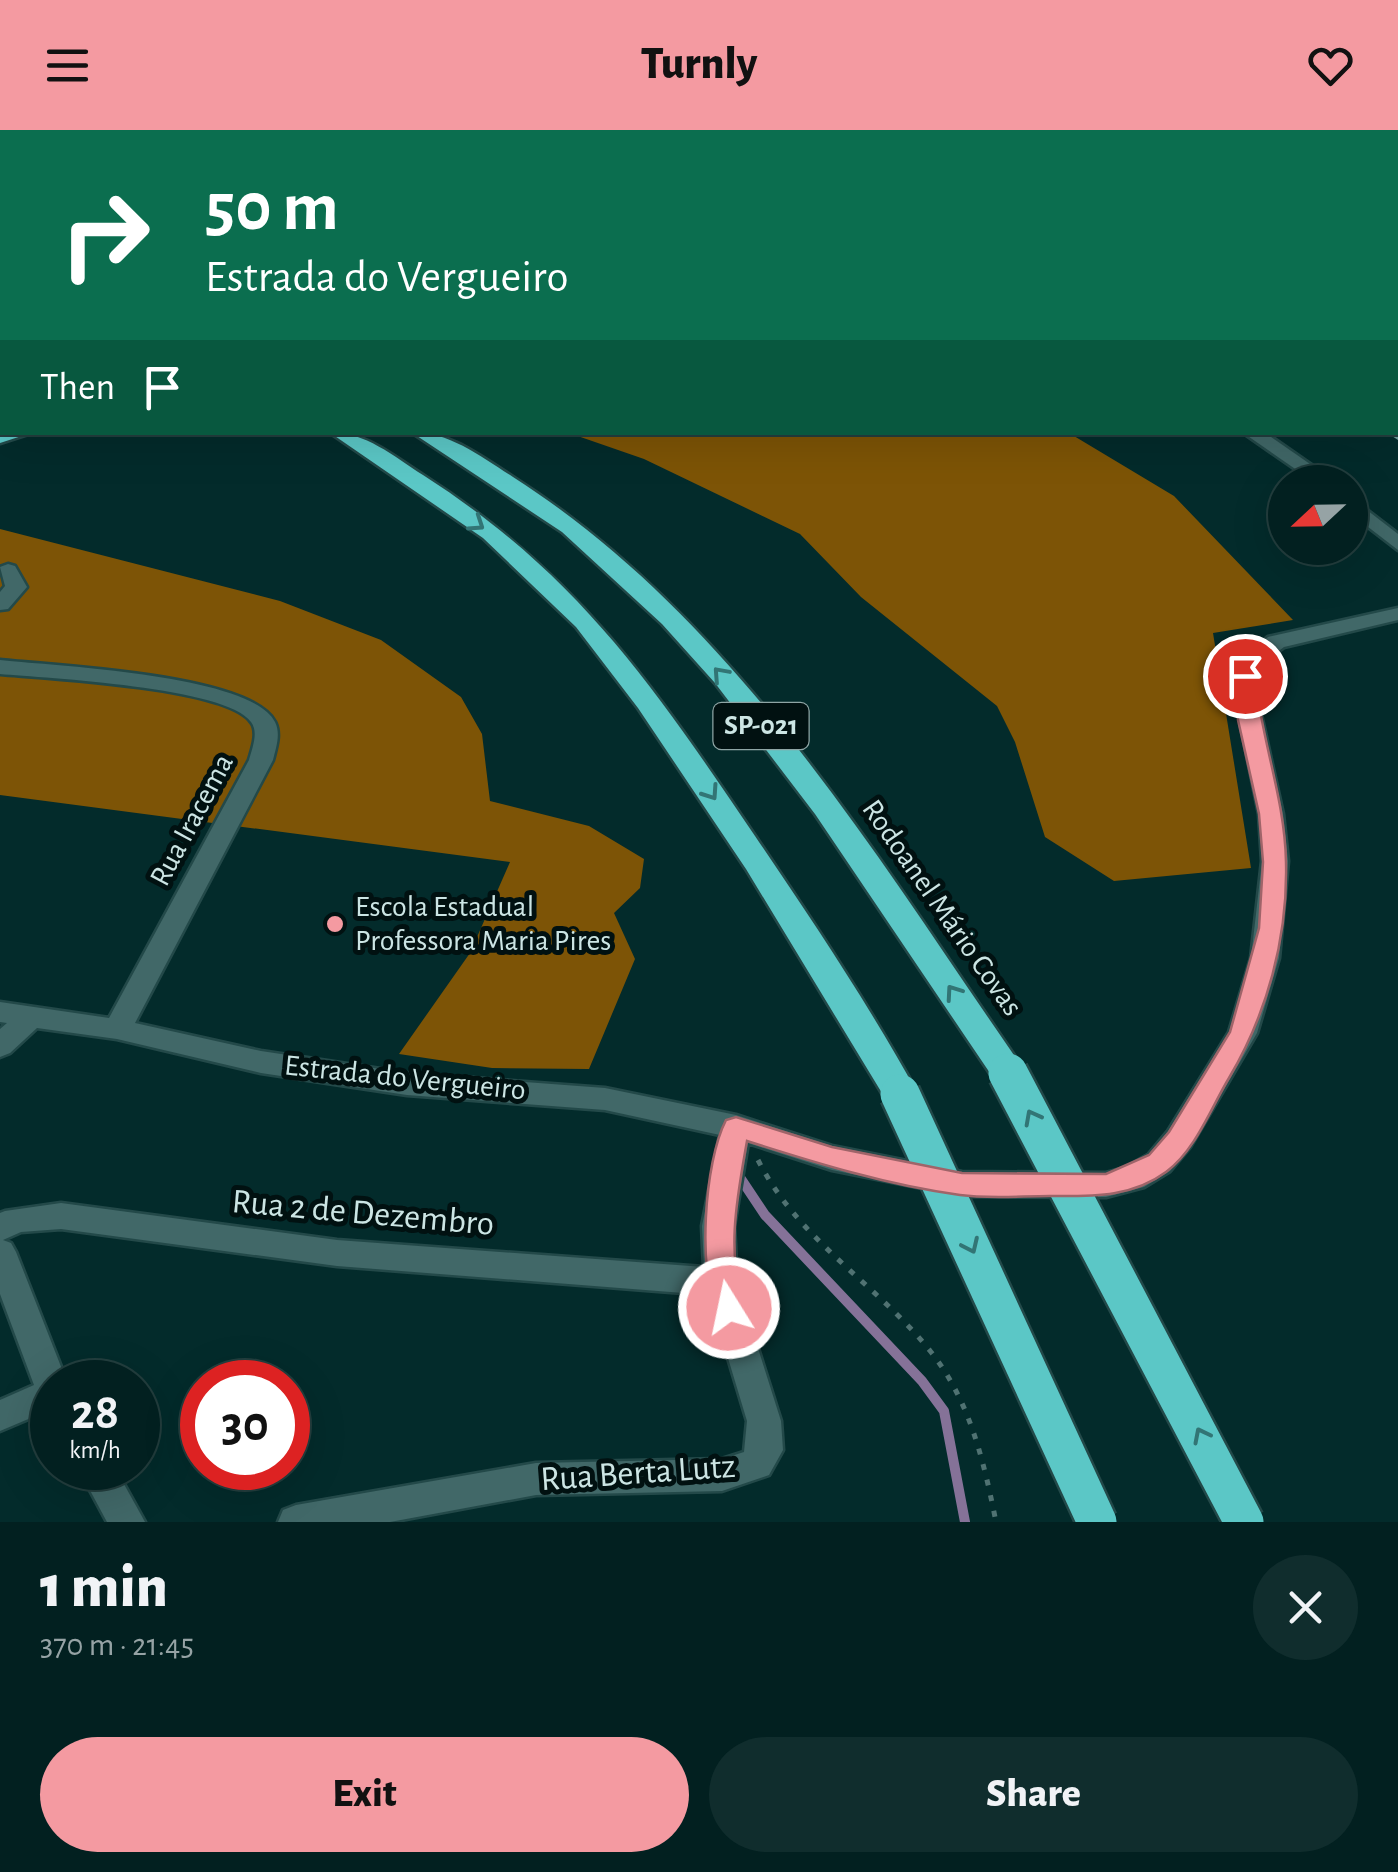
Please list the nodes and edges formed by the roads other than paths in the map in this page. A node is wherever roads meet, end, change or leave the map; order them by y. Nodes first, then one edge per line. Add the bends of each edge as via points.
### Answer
1 (345, 435) edge
2 (1256, 435) edge
3 (433, 439) edge
4 (1300, 465) edge
5 (1368, 518) edge
6 (1398, 544) edge
7 (8, 570) dead end
8 (0, 604) edge
9 (1398, 614) edge
10 (0, 667) edge
11 (0, 1012) edge
12 (30, 1018) junction
13 (116, 1030) junction
14 (0, 1046) edge
15 (744, 1130) junction
16 (0, 1228) edge
17 (0, 1252) edge
18 (721, 1282) junction
19 (41, 1360) edge
20 (30, 1401) edge
21 (0, 1416) edge
22 (108, 1490) edge
23 (126, 1522) edge
24 (296, 1522) edge
25 (1098, 1522) edge
26 (1244, 1522) edge

1 -> 25 highway, SP-021, bridge via 539,572 630,677 844,993 900,1094
2 - 4 street
26 -> 3 highway, Rodoanel Mário Covas / SP-021, bridge via 1008,1073 728,682 615,564 554,514
5 - 6 street
7 - 8 street via 16,587
9 - 15 street, Estrada do Vergueiro via 1276,642 1249,663 1247,706 1275,862 1271,928 1242,1033 1159,1163 1106,1185 962,1184 832,1158
10 - 13 street, Rua Iracema via 203,690 242,702 268,734 261,760
11 - 12 street, Estrada do Vergueiro
12 - 13 street, Estrada do Vergueiro
12 - 14 street
13 - 15 street, Estrada do Vergueiro via 406,1084 605,1098
15 - 18 street, Rua Berta Lutz via 718,1226
16 - 18 street, Rua 2 de Dezembro via 62,1216 337,1253
17 - 19 street
18 - 24 street, Rua Berta Lutz via 764,1421 765,1450 756,1464 722,1475 536,1479
20 - 21 street
22 - 23 street

